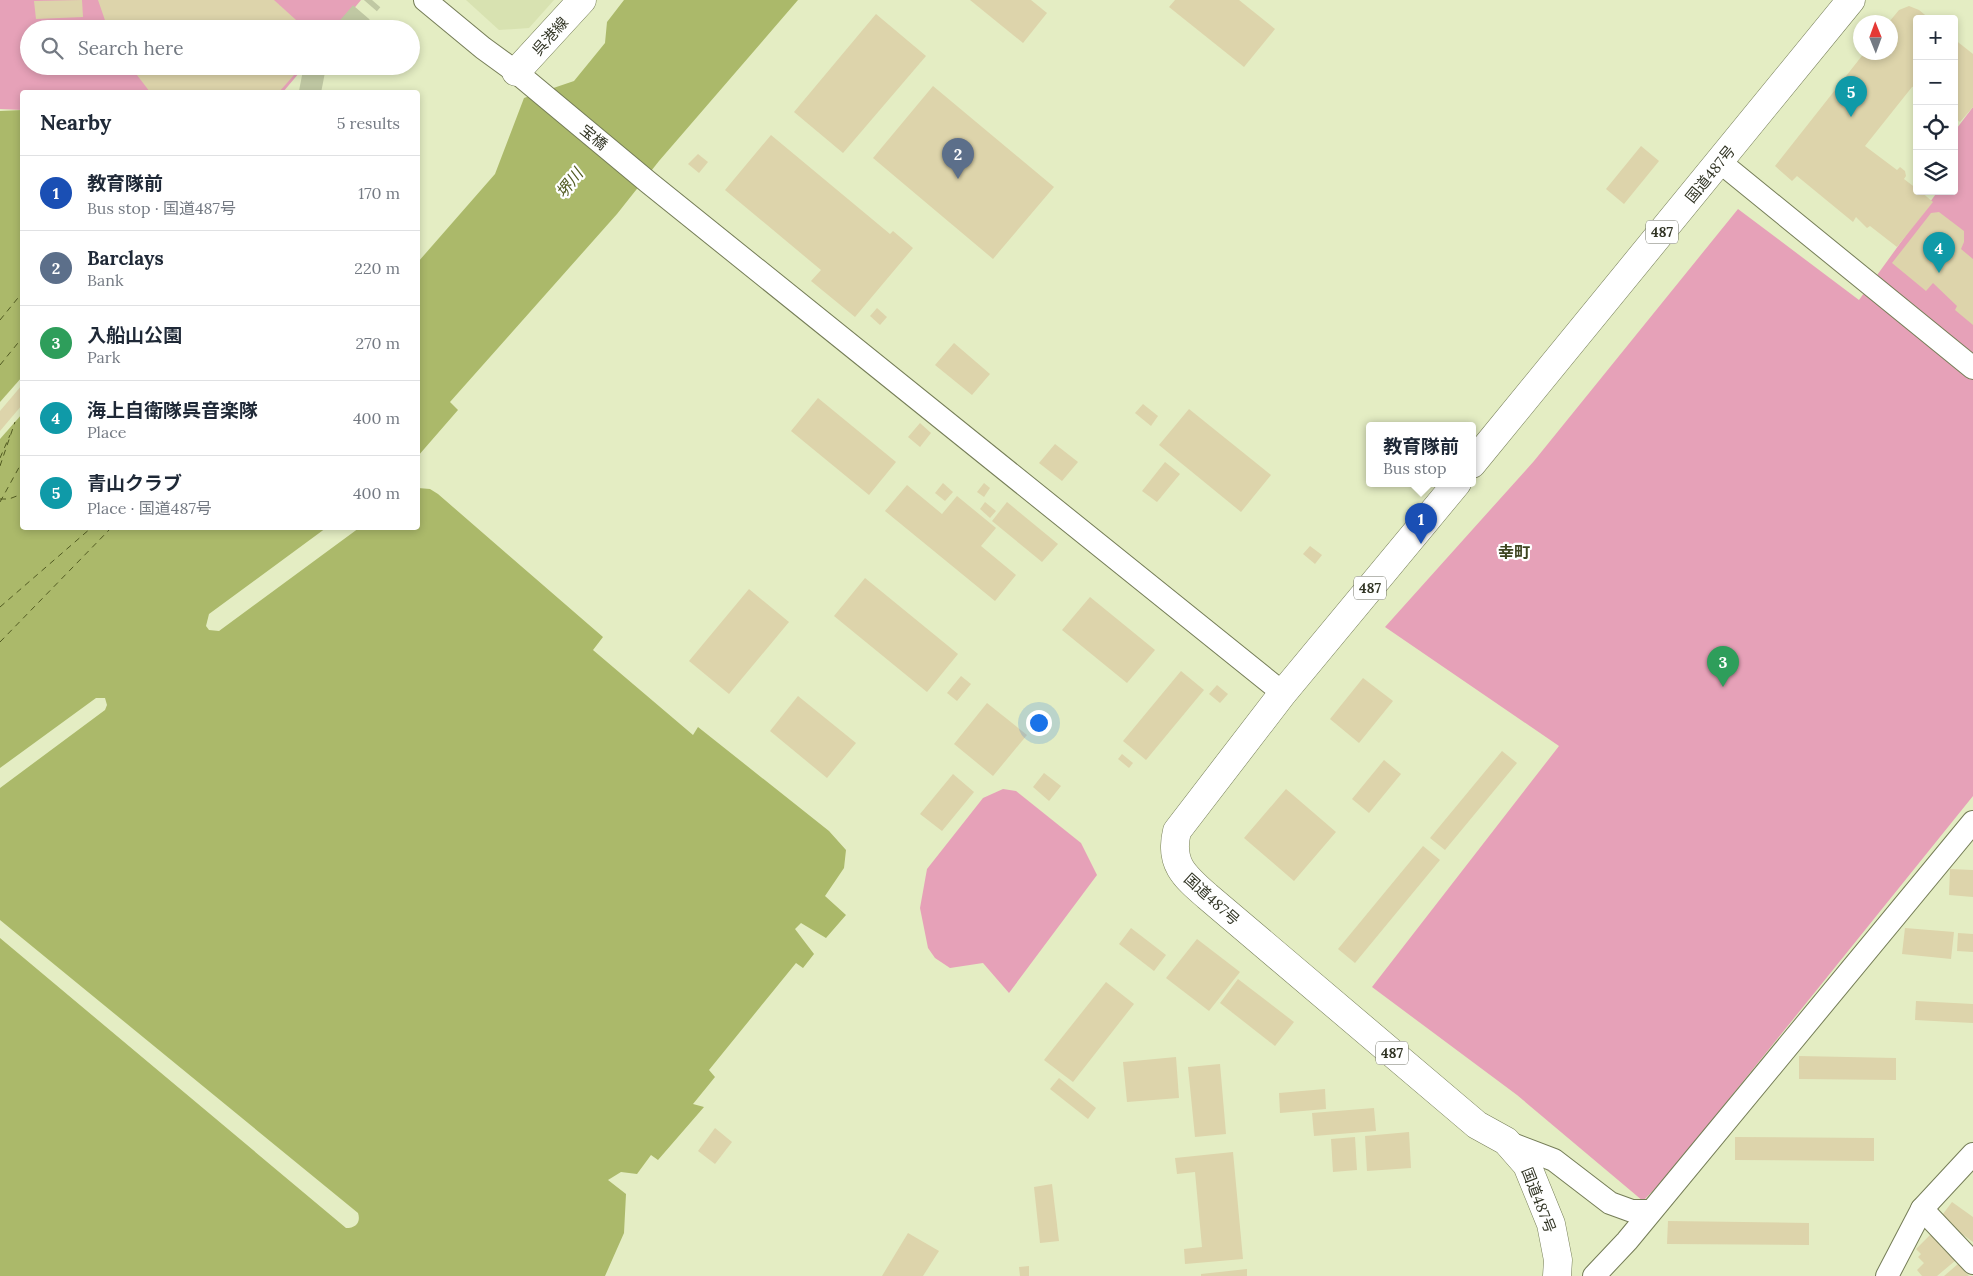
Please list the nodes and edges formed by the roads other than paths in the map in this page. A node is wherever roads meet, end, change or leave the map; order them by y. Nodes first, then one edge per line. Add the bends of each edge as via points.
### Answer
1 (425, 0) edge
2 (582, 0) edge
3 (1851, 0) edge
4 (516, 72) junction
5 (1720, 162) junction
6 (1973, 368) edge
7 (1476, 459) edge
8 (1454, 487) edge
9 (1283, 693) junction
10 (1973, 822) edge
11 (1506, 1142) junction
12 (1973, 1154) edge
13 (1922, 1209) junction
14 (1651, 1211) junction
15 (1973, 1263) edge
16 (1892, 1267) edge
17 (1557, 1276) edge
18 (1594, 1276) edge
19 (1910, 1276) edge

1 - 4 street, 宝橋
2 - 4 main road, 呉港線
3 - 5 main road, 国道487号 / 487
4 - 9 street, 宝橋
5 - 6 street
5 - 7 main road, 国道487号 / 487
8 - 9 main road, 国道487号 / 487
9 - 11 main road, 国道487号 / 487 via 1177,831 1174,844 1176,858 1184,876 1477,1125
10 - 14 street
11 - 14 street via 1554,1160 1610,1203 1632,1211
11 - 17 main road, 国道487号 / 487 via 1527,1165 1551,1224 1558,1260
12 - 13 street
13 - 15 street
13 - 16 street
14 - 18 street
16 - 19 street

